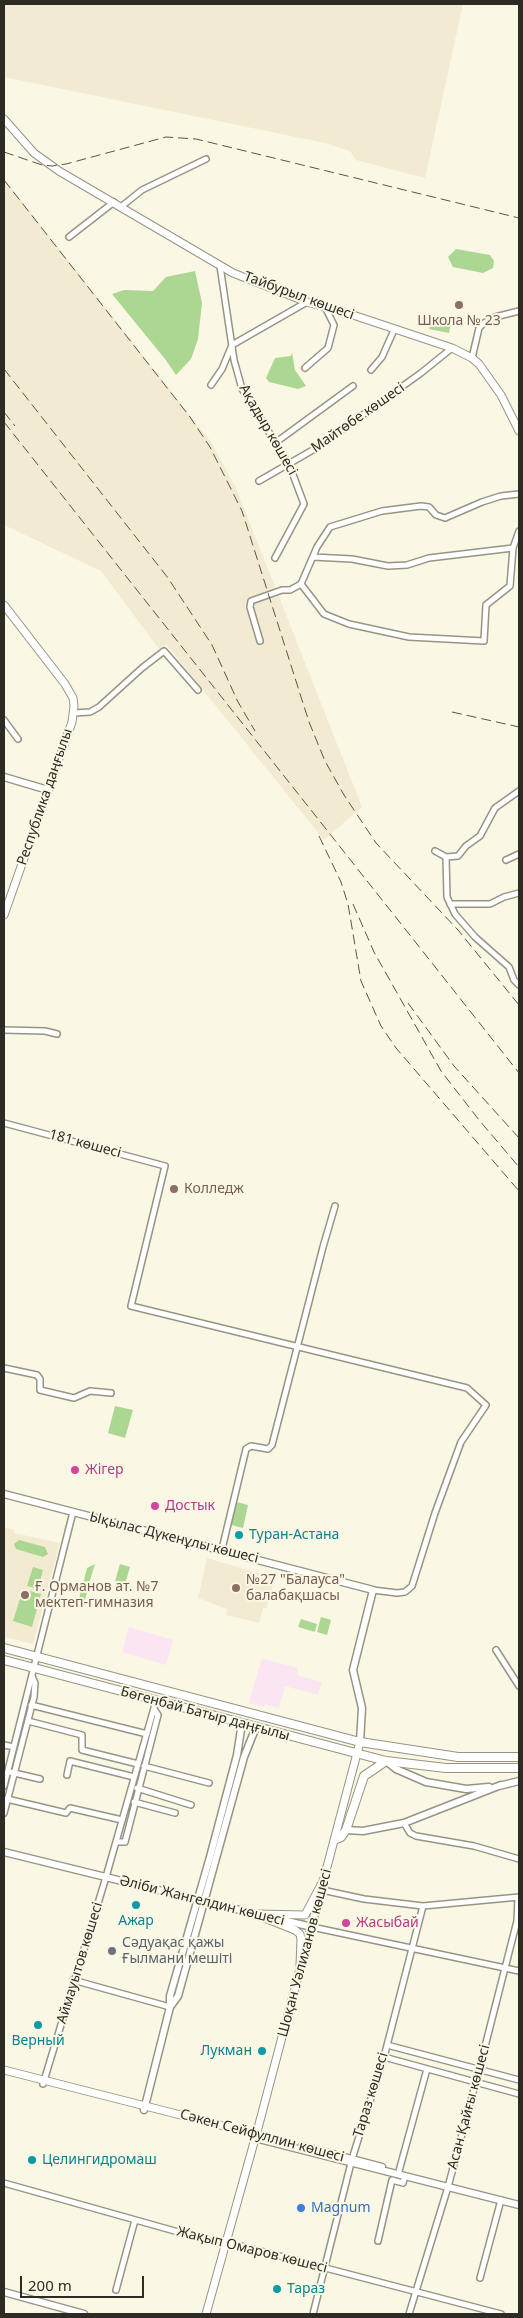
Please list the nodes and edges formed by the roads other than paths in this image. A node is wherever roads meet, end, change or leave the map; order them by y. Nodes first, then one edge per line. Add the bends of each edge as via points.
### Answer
1 (4, 118) edge
2 (206, 159) dead end
3 (114, 202) junction
4 (122, 206) junction
5 (69, 237) dead end
6 (220, 266) junction
7 (307, 302) junction
8 (325, 308) junction
9 (519, 311) edge
10 (394, 330) junction
11 (232, 345) junction
12 (452, 348) junction
13 (472, 358) junction
14 (304, 368) dead end
15 (371, 370) dead end
16 (211, 385) dead end
17 (353, 386) dead end
18 (519, 431) edge
19 (275, 443) junction
20 (289, 464) junction
21 (260, 481) dead end
22 (519, 494) edge
23 (519, 531) edge
24 (513, 548) junction
25 (313, 557) junction
26 (275, 558) dead end
27 (512, 564) junction
28 (519, 565) edge
29 (301, 584) junction
30 (4, 606) edge
31 (260, 642) dead end
32 (198, 690) dead end
33 (74, 710) junction
34 (4, 720) edge
35 (18, 739) dead end
36 (4, 777) edge
37 (48, 790) junction
38 (519, 791) edge
39 (435, 851) dead end
40 (519, 854) edge
41 (446, 857) junction
42 (506, 860) dead end
43 (519, 893) edge
44 (450, 904) junction
45 (4, 914) edge
46 (519, 985) edge
47 (4, 1030) edge
48 (57, 1034) dead end
49 (4, 1123) edge
50 (336, 1206) dead end
51 (297, 1348) junction
52 (4, 1368) edge
53 (111, 1393) dead end
54 (4, 1494) edge
55 (73, 1512) junction
56 (222, 1549) junction
57 (373, 1590) junction
58 (4, 1648) edge
59 (496, 1650) dead end
60 (36, 1657) junction
61 (4, 1660) edge
62 (33, 1672) junction
63 (519, 1686) edge
64 (155, 1704) junction
65 (32, 1705) junction
66 (28, 1721) junction
67 (242, 1723) junction
68 (256, 1727) junction
69 (147, 1734) junction
70 (360, 1742) junction
71 (4, 1745) edge
72 (14, 1747) junction
73 (357, 1754) junction
74 (240, 1756) junction
75 (519, 1757) edge
76 (386, 1761) junction
77 (141, 1765) junction
78 (519, 1768) edge
79 (11, 1772) junction
80 (67, 1775) dead end
81 (134, 1777) junction
82 (40, 1779) dead end
83 (519, 1781) edge
84 (210, 1782) dead end
85 (502, 1785) junction
86 (4, 1786) edge
87 (132, 1786) junction
88 (138, 1789) junction
89 (7, 1798) junction
90 (134, 1802) junction
91 (191, 1805) dead end
92 (4, 1813) edge
93 (175, 1813) dead end
94 (122, 1820) junction
95 (404, 1824) junction
96 (346, 1830) junction
97 (336, 1839) junction
98 (116, 1842) junction
99 (4, 1852) edge
100 (519, 1858) edge
101 (106, 1877) junction
102 (325, 1878) junction
103 (322, 1890) junction
104 (519, 1897) edge
105 (201, 1900) junction
106 (423, 1906) junction
107 (257, 1914) junction
108 (312, 1927) junction
109 (412, 1947) junction
110 (505, 1967) junction
111 (519, 1971) edge
112 (300, 1973) junction
113 (73, 1980) junction
114 (170, 2007) junction
115 (387, 2045) junction
116 (384, 2057) junction
117 (427, 2069) junction
118 (4, 2070) edge
119 (479, 2070) junction
120 (4, 2074) edge
121 (519, 2080) edge
122 (44, 2082) junction
123 (476, 2082) junction
124 (519, 2094) edge
125 (145, 2108) junction
126 (257, 2136) junction
127 (351, 2161) junction
128 (402, 2174) junction
129 (4, 2183) edge
130 (448, 2185) junction
131 (501, 2200) junction
132 (519, 2203) edge
133 (135, 2220) junction
134 (378, 2241) dead end
135 (226, 2244) junction
136 (326, 2268) junction
137 (480, 2278) dead end
138 (116, 2290) dead end
139 (4, 2292) edge
140 (416, 2292) junction
141 (84, 2314) edge
142 (206, 2314) edge
143 (313, 2314) edge
144 (410, 2314) edge
145 (501, 2314) edge

1 - 3 main road, Тайбурыл көшесі via 34,153
2 - 4 street via 142,190
3 - 4 main road, Тайбурыл көшесі
3 - 5 street
4 - 6 main road, Тайбурыл көшесі
6 - 7 main road, Тайбурыл көшесі
6 - 11 street, Ақадыр көшесі
7 - 8 main road, Тайбурыл көшесі
7 - 11 street
8 - 10 main road, Тайбурыл көшесі
8 - 14 street via 334,325 328,348
9 - 13 street via 495,317 479,328
10 - 12 main road, Тайбурыл көшесі
10 - 15 street via 382,357
11 - 16 street
11 - 19 street, Ақадыр көшесі via 242,389
12 - 13 main road, Тайбурыл көшесі
12 - 20 street, Майтөбе көшесі via 421,374
13 - 18 main road via 501,395
17 - 19 street
19 - 20 street, Ақадыр көшесі
20 - 21 street, Майтөбе көшесі
20 - 26 street, Ақадыр көшесі via 304,504
22 - 25 street via 482,502 445,518 422,506 382,511 348,520 327,529
23 - 24 street
24 - 25 street via 388,566 352,559
24 - 27 street
25 - 29 street
27 - 28 street
27 - 29 street via 510,586 486,605 484,641 409,637 349,624 324,614
29 - 31 street via 251,601
30 - 33 main road via 65,684 73,698
32 - 33 street via 164,651 99,707 90,712
33 - 37 main road, Республика даңғылы
34 - 35 street
36 - 37 street
37 - 45 main road, Республика даңғылы
38 - 41 street via 495,808 480,836 460,854
39 - 41 street
40 - 42 street
41 - 44 street
43 - 44 street via 490,904
44 - 46 street via 475,938 509,967
47 - 48 street
49 - 51 street, 181 көшесі via 166,1166 131,1306
50 - 51 street via 322,1247
51 - 56 street via 272,1445 268,1449 251,1446 246,1449
51 - 57 street via 467,1388 486,1405 461,1442 412,1586 397,1593
52 - 53 street via 37,1375 40,1390 78,1397 90,1391
54 - 55 street, Ықылас Дүкенұлы көшесі
55 - 56 street, Ықылас Дүкенұлы көшесі
55 - 60 street
56 - 57 street, Ықылас Дүкенұлы көшесі
57 - 70 street, Шоқан Уәлиханов көшесі via 353,1670 362,1708
58 - 60 main road, Бөгенбай Батыр даңғылы
59 - 63 street
60 - 62 street
60 - 70 main road, Бөгенбай Батыр даңғылы
61 - 62 main road, Бөгенбай Батыр даңғылы
62 - 64 main road, Бөгенбай Батыр даңғылы
62 - 65 street
62 - 72 street
64 - 67 main road, Бөгенбай Батыр даңғылы
64 - 69 street, Аймауытов көшесі
64 - 77 street, Аймауытов көшесі via 158,1715
65 - 66 street
65 - 69 street
66 - 77 street via 82,1735 82,1750
66 - 79 street
67 - 68 main road, Бөгенбай Батыр даңғылы
67 - 74 street
68 - 73 main road, Бөгенбай Батыр даңғылы
68 - 74 street
69 - 77 street, Аймауытов көшесі
70 - 73 main road, Шоқан Уәлиханов көшесі
70 - 75 main road, Бөгенбай Батыр даңғылы via 458,1757
71 - 72 street
72 - 79 street
73 - 76 main road, Бөгенбай Батыр даңғылы
73 - 97 main road, Шоқан Уәлиханов көшесі
74 - 105 street
76 - 78 main road, Бөгенбай Батыр даңғылы via 446,1768
76 - 85 street via 426,1782 466,1789
76 - 96 main road via 364,1776
77 - 81 street, Аймауытов көшесі
77 - 84 street
77 - 88 street, Аймауытов көшесі
79 - 82 street
79 - 86 street
79 - 89 street
80 - 81 street via 70,1761
81 - 87 street, Аймауытов көшесі
83 - 85 street
85 - 95 street
87 - 88 street
87 - 94 street, Аймауытов көшесі
88 - 90 street, Аймауытов көшесі
88 - 91 street
89 - 92 street
89 - 94 street via 66,1813 70,1808
90 - 93 street
90 - 98 street, Аймауытов көшесі via 125,1842
94 - 98 street, Аймауытов көшесі
95 - 96 street via 363,1831
95 - 100 street via 416,1836
96 - 97 main road
97 - 102 main road, Шоқан Уәлиханов көшесі
98 - 101 street, Аймауытов көшесі
99 - 101 street, Әліби Жангелдин көшесі
101 - 105 street, Әліби Жангелдин көшесі
101 - 113 street, Аймауытов көшесі
102 - 103 main road, Шоқан Уәлиханов көшесі
102 - 107 main road via 304,1916
103 - 106 street via 364,1900
103 - 108 main road, Шоқан Уәлиханов көшесі
104 - 106 street
104 - 110 street, Асан Қайғы көшесі via 517,1921
105 - 107 street, Әліби Жангелдин көшесі
105 - 114 street via 170,1996
106 - 109 street, Тараз көшесі
107 - 108 street, Әліби Жангелдин көшесі
107 - 112 main road via 300,1934
108 - 109 street, Әліби Жангелдин көшесі
108 - 112 main road, Шоқан Уәлиханов көшесі
109 - 110 street, Әліби Жангелдин көшесі
109 - 115 street, Тараз көшесі
110 - 111 street, Әліби Жангелдин көшесі
110 - 119 street, Асан Қайғы көшесі
112 - 126 main road, Шоқан Уәлиханов көшесі
113 - 114 street
113 - 122 street, Аймауытов көшесі
114 - 125 street
115 - 116 street, Тараз көшесі
115 - 119 street
116 - 117 street
116 - 127 street, Тараз көшесі
117 - 123 street
117 - 128 street
118 - 122 main road, Сәкен Сейфуллин көшесі
119 - 121 street
119 - 123 street, Асан Қайғы көшесі
120 - 122 main road, Сәкен Сейфуллин көшесі
122 - 125 main road, Сәкен Сейфуллин көшесі
123 - 124 street
123 - 130 street, Асан Қайғы көшесі
125 - 126 main road, Сәкен Сейфуллин көшесі
126 - 127 street, Сәкен Сейфуллин көшесі
126 - 135 main road, Шоқан Уәлиханов көшесі
127 - 128 street, Сәкен Сейфуллин көшесі
127 - 136 street, Тараз көшесі
128 - 130 street, Сәкен Сейфуллин көшесі
128 - 134 street via 403,2182 392,2180
129 - 133 street, Жақып Омаров көшесі
130 - 131 street, Сәкен Сейфуллин көшесі
130 - 132 street, Сәкен Сейфуллин көшесі
130 - 140 street, Асан Қайғы көшесі
131 - 132 street, Сәкен Сейфуллин көшесі
131 - 137 street
133 - 135 street, Жақып Омаров көшесі
133 - 138 street
135 - 136 street, Жақып Омаров көшесі
135 - 142 main road, Шоқан Уәлиханов көшесі
136 - 140 street, Жақып Омаров көшесі
136 - 143 street, Тараз көшесі
139 - 141 street
140 - 144 street, Асан Қайғы көшесі
140 - 145 street, Жақып Омаров көшесі

